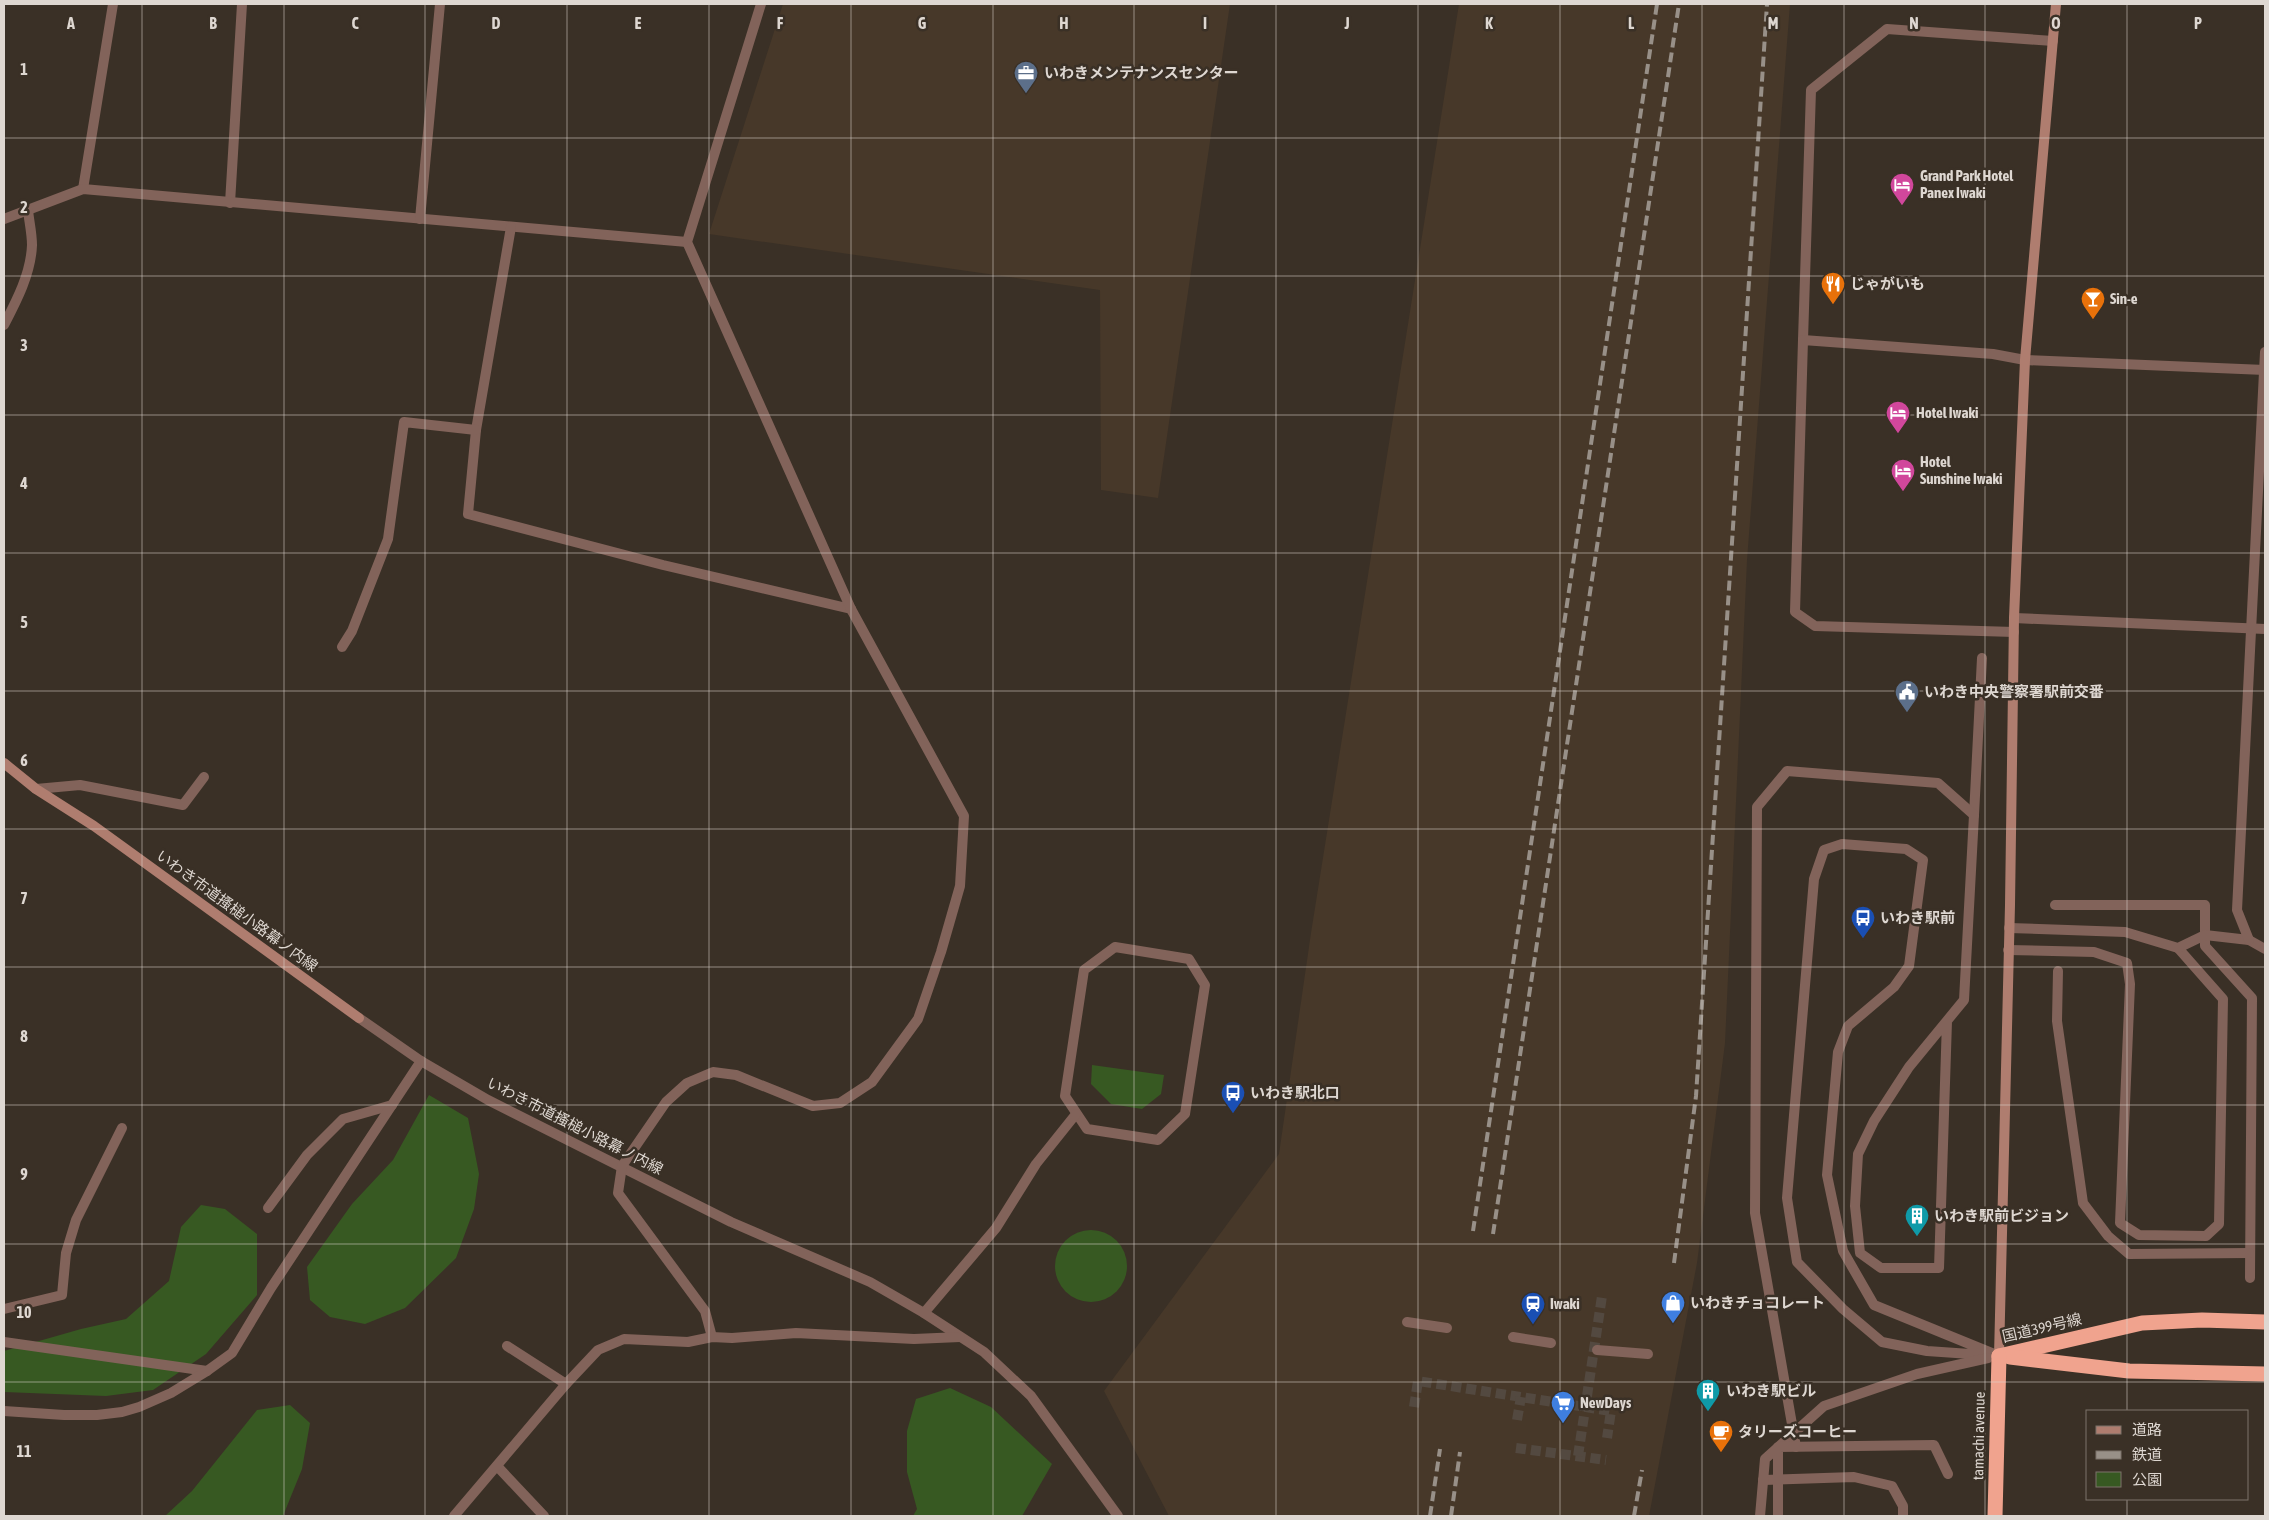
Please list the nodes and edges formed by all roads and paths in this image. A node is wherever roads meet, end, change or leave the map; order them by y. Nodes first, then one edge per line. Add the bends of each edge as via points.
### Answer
1 (113, 4) edge
2 (242, 4) edge
3 (440, 4) edge
4 (761, 4) edge
5 (2056, 4) edge
6 (2052, 41) junction
7 (83, 188) junction
8 (230, 202) junction
9 (28, 210) junction
10 (4, 219) edge
11 (420, 219) junction
12 (511, 228) junction
13 (687, 242) junction
14 (4, 325) edge
15 (1803, 340) junction
16 (2265, 352) edge
17 (2024, 360) junction
18 (2264, 370) edge
19 (476, 430) junction
20 (851, 609) junction
21 (2014, 618) junction
22 (2253, 629) junction
23 (2265, 629) edge
24 (2014, 632) junction
25 (342, 647) dead end
26 (1982, 658) dead end
27 (4, 763) edge
28 (204, 776) dead end
29 (36, 789) junction
30 (1974, 814) junction
31 (2055, 905) dead end
32 (2009, 928) junction
33 (2205, 935) junction
34 (2249, 940) junction
35 (2178, 948) junction
36 (2265, 949) edge
37 (2008, 950) junction
38 (2058, 970) dead end
39 (1947, 1021) junction
40 (421, 1061) junction
41 (392, 1105) junction
42 (1076, 1114) junction
43 (122, 1128) dead end
44 (622, 1166) junction
45 (268, 1208) dead end
46 (2249, 1252) junction
47 (2250, 1278) dead end
48 (4, 1309) edge
49 (924, 1313) junction
50 (1407, 1322) dead end
51 (2265, 1322) edge
52 (1447, 1328) dead end
53 (712, 1337) junction
54 (960, 1337) junction
55 (1513, 1337) dead end
56 (4, 1342) edge
57 (1551, 1343) dead end
58 (507, 1346) dead end
59 (1598, 1350) dead end
60 (1648, 1354) dead end
61 (1999, 1356) junction
62 (207, 1371) junction
63 (2265, 1374) edge
64 (566, 1384) junction
65 (4, 1410) edge
66 (1793, 1433) junction
67 (1796, 1447) junction
68 (497, 1466) junction
69 (1948, 1474) dead end
70 (1763, 1480) junction
71 (454, 1516) edge
72 (544, 1516) edge
73 (1118, 1516) edge
74 (1760, 1516) edge
75 (1778, 1516) edge
76 (1903, 1516) edge
77 (1995, 1516) edge

1 - 7 street
2 - 8 street
3 - 11 street
4 - 13 street
5 - 6 street
6 - 15 street via 1887,29 1810,90
6 - 17 street
7 - 8 street
7 - 9 street
8 - 11 street
9 - 10 street
9 - 14 street via 32,245 28,270
11 - 12 street
12 - 13 street
12 - 19 street
13 - 20 street
15 - 17 street via 1993,354
15 - 24 street via 1795,612 1815,626
16 - 18 street
17 - 18 street
17 - 21 street
18 - 22 street
19 - 20 street via 468,514 654,563
19 - 25 street via 404,422 388,538 352,631
20 - 44 street via 964,816 960,886 918,1019 872,1082 840,1103 813,1106 736,1075 713,1072 687,1084 666,1102
21 - 22 street
21 - 24 street
22 - 23 street
22 - 34 street via 2237,910
24 - 32 street
26 - 30 street
27 - 29 street, いわき市道搔槌小路幕ノ内線
28 - 29 street via 183,805 80,785
29 - 40 street, いわき市道搔槌小路幕ノ内線 via 94,826
30 - 39 street via 1964,1000
30 - 66 street via 1938,783 1787,771 1757,808 1755,1213
31 - 33 street via 2205,905
32 - 35 street via 2125,932
32 - 37 street
33 - 34 street
33 - 35 street
33 - 46 street via 2205,946 2252,998
34 - 36 street
35 - 37 street via 2223,999 2219,1224 2206,1236 2139,1234 2120,1223 2130,984 2127,963 2094,952
37 - 61 street
38 - 46 street via 2057,1022 2084,1203 2108,1236 2129,1254
39 - 39 street via 1939,1268 1881,1268 1860,1253 1855,1206 1858,1154 1874,1121 1909,1067
40 - 41 street
40 - 44 street, いわき市道搔槌小路幕ノ内線 via 488,1100
41 - 45 street via 342,1119 307,1155
41 - 62 street via 232,1353
42 - 42 street via 1065,1096 1084,970 1115,947 1189,959 1205,984 1185,1114 1158,1140 1087,1129
42 - 49 street via 1036,1164 996,1228
43 - 48 street via 76,1220 66,1253 62,1295
44 - 49 street, いわき市道搔槌小路幕ノ内線 via 731,1222 870,1282
44 - 53 street via 618,1193 705,1311
46 - 47 street
49 - 54 street, いわき市道搔槌小路幕ノ内線
50 - 52 street
51 - 61 highway, 国道399号線 via 2202,1320 2142,1323
53 - 54 street via 796,1333 914,1339
53 - 64 street via 688,1342 624,1339 598,1350
54 - 73 street, いわき市道搔槌小路幕ノ内線 via 984,1352 1031,1396
55 - 57 street
56 - 62 street
58 - 64 street
59 - 60 street
61 - 61 street via 1928,1351 1882,1342 1843,1309 1797,1262 1787,1198 1814,879 1824,850 1842,844 1906,849 1923,860 1909,966 1894,987 1848,1026 1838,1052 1827,1175 1843,1251 1874,1304
61 - 63 highway, 国道399号線 via 2129,1371
61 - 66 street via 1917,1374 1865,1390 1824,1406
61 - 77 highway, tamachi avenue
62 - 65 street via 171,1393 122,1412 64,1415
64 - 68 street
66 - 67 street
66 - 70 street via 1765,1459
67 - 69 street via 1934,1446
67 - 75 street via 1778,1447
68 - 71 street
68 - 72 street
70 - 74 street
70 - 76 street via 1854,1477 1892,1486 1903,1506

